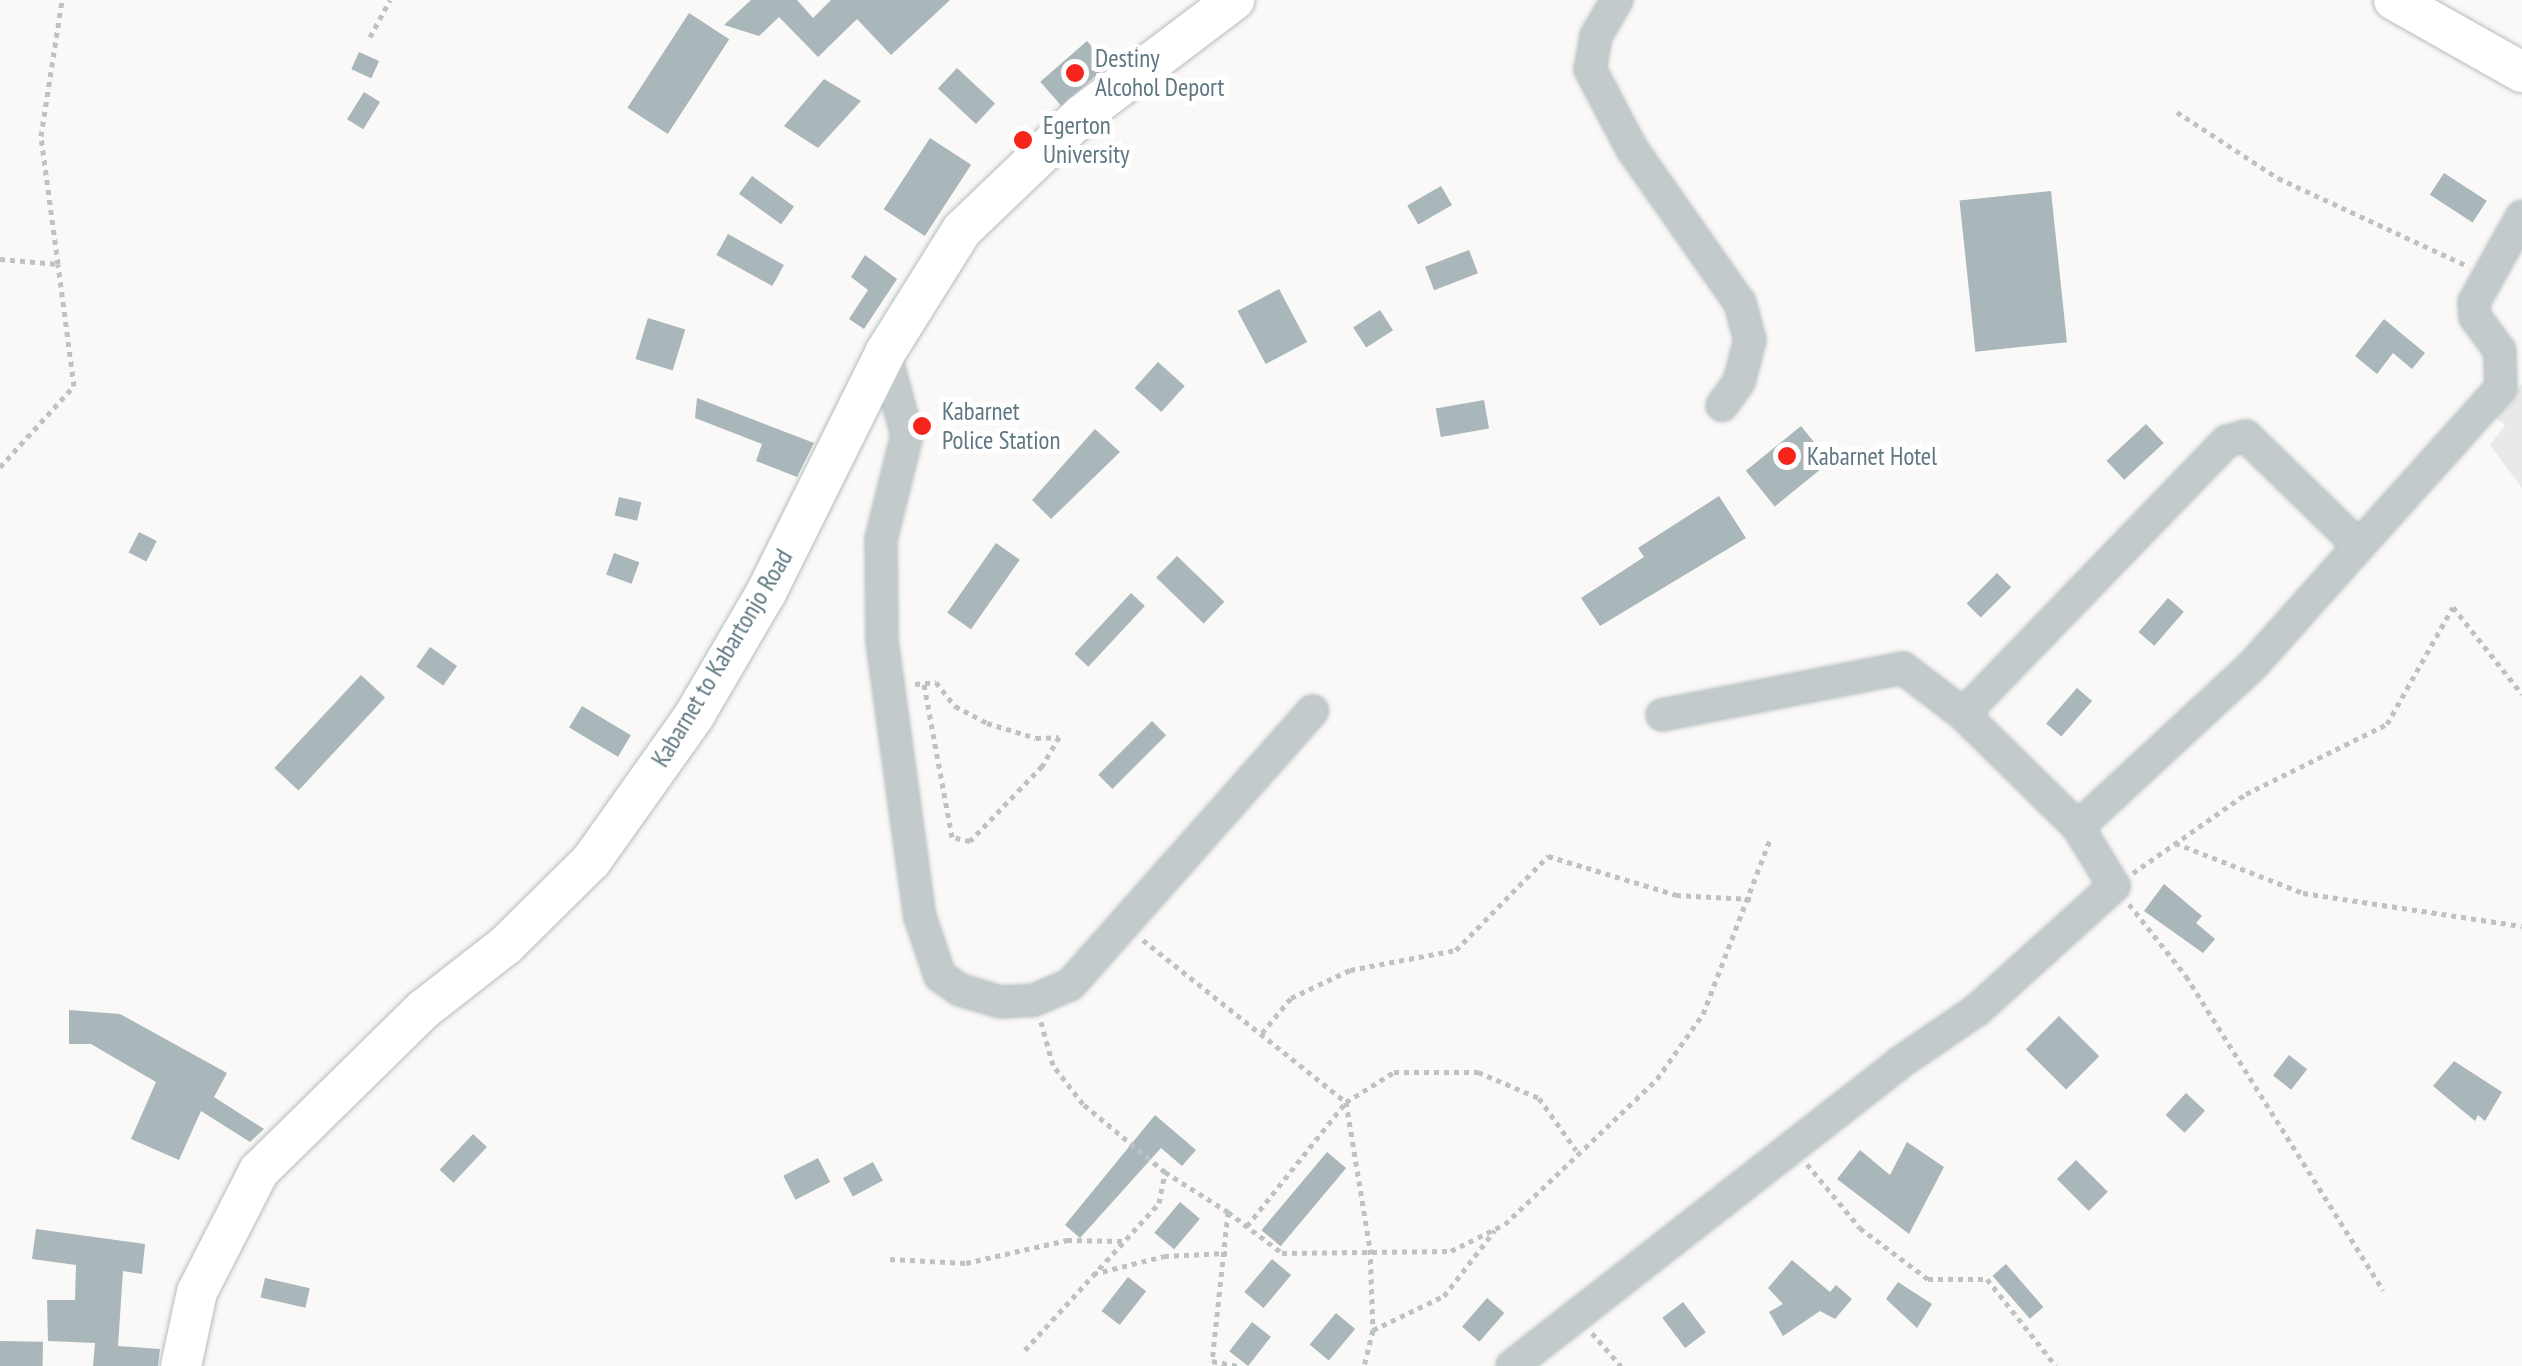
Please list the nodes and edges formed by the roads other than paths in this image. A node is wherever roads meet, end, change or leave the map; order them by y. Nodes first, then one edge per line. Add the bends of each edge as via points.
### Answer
1 (1234, 0) edge
2 (1617, 0) edge
3 (2394, 0) edge
4 (2522, 72) edge
5 (2522, 216) edge
6 (885, 354) junction
7 (1722, 405) dead end
8 (2359, 546) junction
9 (1312, 711) dead end
10 (1963, 714) junction
11 (1662, 715) dead end
12 (2078, 827) junction
13 (181, 1366) edge
14 (1512, 1366) edge

1 - 6 main road, Kabarnet to Kabartonjo Road via 1019,170 962,230
2 - 7 street via 1596,36 1590,69 1632,149 1740,303 1750,340 1740,382
3 - 4 main road
5 - 8 street via 2474,302 2475,316 2500,351 2501,388
6 - 9 street via 906,436 881,539 882,641 926,951 940,976 960,990 1001,1002 1034,1000 1070,985
6 - 13 main road, Kabarnet to Kabartonjo Road via 766,594 662,762 591,860 506,945 424,1009 259,1171 196,1292
8 - 10 street via 2332,513 2238,436
8 - 12 street via 2252,666
10 - 11 street via 1903,668
10 - 12 street
12 - 14 street via 2114,886 1977,1010

